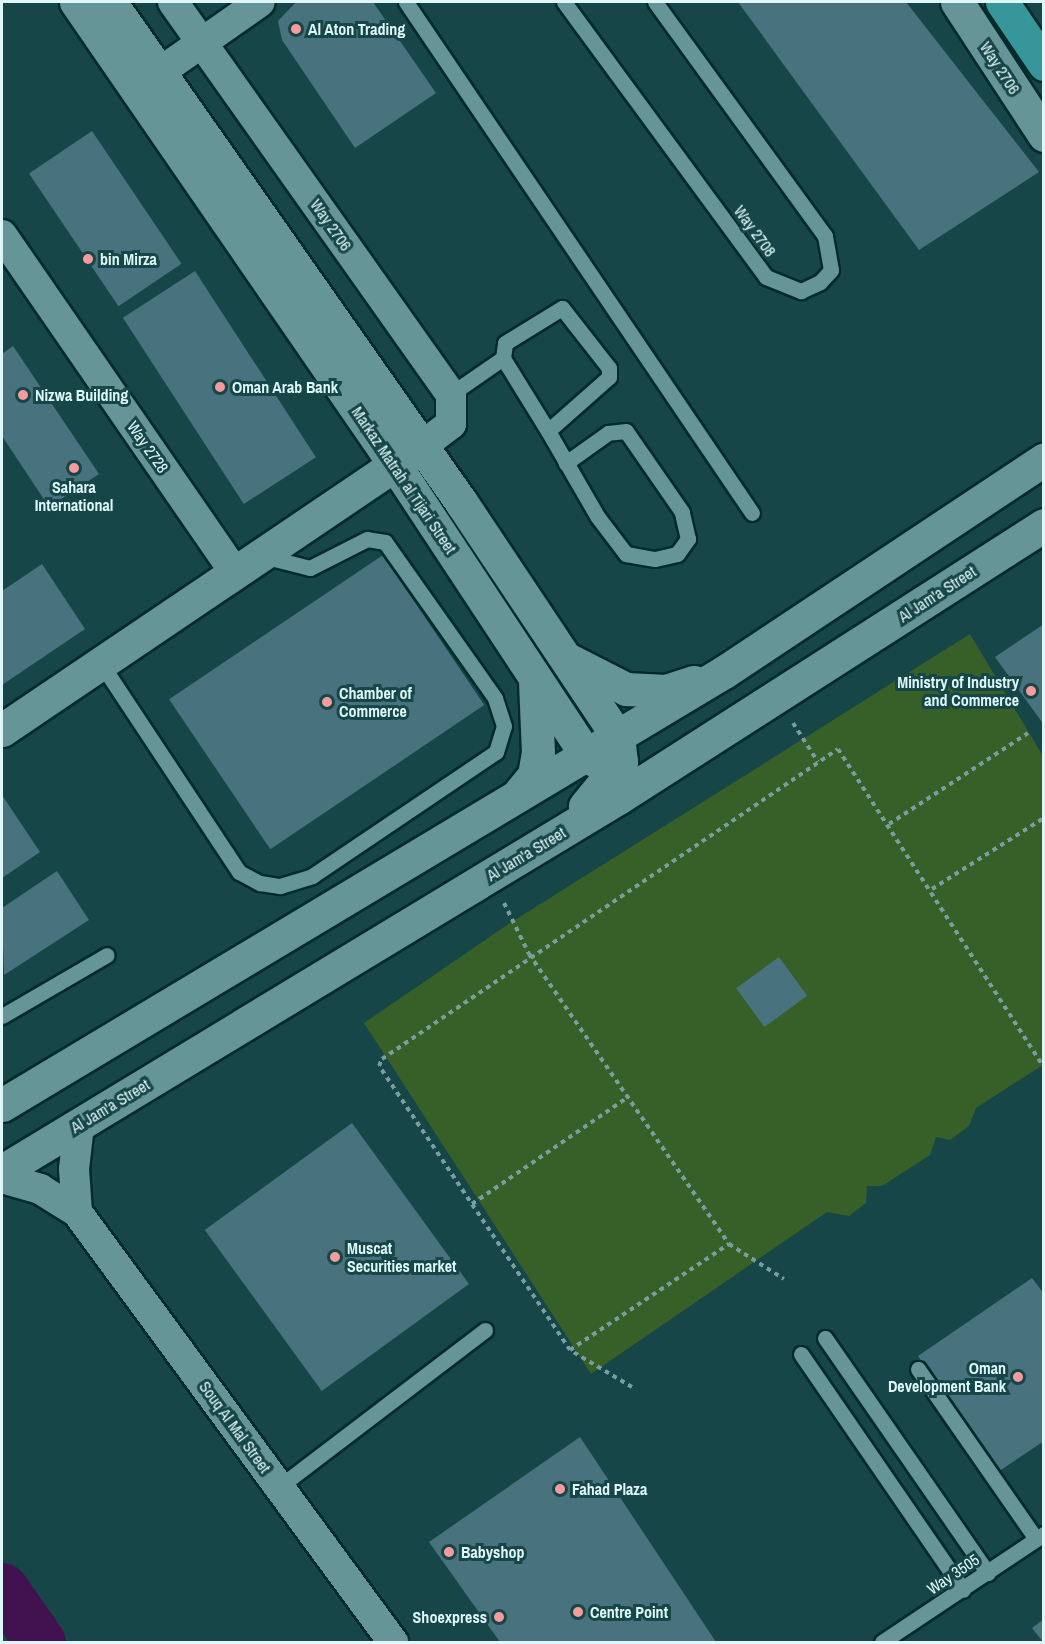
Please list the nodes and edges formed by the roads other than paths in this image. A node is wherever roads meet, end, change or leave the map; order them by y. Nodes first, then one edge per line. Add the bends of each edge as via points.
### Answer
1 (76, 2) edge
2 (110, 2) edge
3 (172, 2) edge
4 (260, 2) edge
5 (406, 2) edge
6 (564, 2) edge
7 (656, 2) edge
8 (957, 2) edge
9 (1002, 2) edge
10 (201, 42) junction
11 (1044, 64) edge
12 (147, 80) junction
13 (1041, 129) edge
14 (2, 235) edge
15 (503, 358) junction
16 (451, 394) junction
17 (548, 431) junction
18 (422, 446) junction
19 (1044, 459) edge
20 (566, 463) junction
21 (395, 465) junction
22 (752, 513) dead end
23 (1044, 525) edge
24 (245, 562) junction
25 (561, 656) junction
26 (100, 662) junction
27 (724, 672) junction
28 (533, 673) junction
29 (2, 730) edge
30 (618, 737) junction
31 (587, 756) junction
32 (662, 769) junction
33 (616, 770) junction
34 (514, 799) junction
35 (561, 833) junction
36 (107, 954) dead end
37 (2, 1016) edge
38 (2, 1104) edge
39 (79, 1125) junction
40 (2, 1171) edge
41 (2, 1178) edge
42 (77, 1212) junction
43 (485, 1330) dead end
44 (825, 1338) dead end
45 (801, 1354) dead end
46 (918, 1369) dead end
47 (279, 1487) junction
48 (1040, 1537) edge
49 (988, 1573) junction
50 (963, 1590) junction
51 (393, 1642) edge
52 (882, 1642) edge

1 - 12 main road, Markaz Matrah al Tijari Street
2 - 12 main road, Markaz Matrah al Tijari Street
3 - 10 street, Way 2706
4 - 10 street
5 - 22 lane
6 - 7 lane, Way 2708 via 766,277 801,291 820,282 831,270 825,236
8 - 13 main road, Way 2706
9 - 11 main road
10 - 12 street
10 - 16 street, Way 2706
12 - 18 main road, Markaz Matrah al Tijari Street
12 - 21 main road, Markaz Matrah al Tijari Street
14 - 24 street, Way 2728
15 - 16 lane
15 - 17 lane
15 - 17 lane via 506,343 562,308 609,368 606,385
16 - 18 street via 451,424
17 - 20 lane
18 - 21 main road
18 - 25 main road, Markaz Matrah al Tijari Street
19 - 27 main road
20 - 20 lane via 608,433 626,431 682,512 688,539 677,554 655,559 626,554
21 - 24 main road
21 - 28 main road, Markaz Matrah al Tijari Street
23 - 32 main road, Al Jam'a Street
24 - 26 main road
24 - 26 lane via 310,568 367,539 385,542 495,698 504,726 496,752 312,876 280,886 260,883 239,872
25 - 27 main road via 626,690 666,691
25 - 30 main road, Markaz Matrah al Tijari Street
26 - 29 main road
27 - 30 main road
28 - 31 main road, Markaz Matrah al Tijari Street
28 - 34 main road via 541,719 538,753 534,775
30 - 31 main road
30 - 33 main road via 621,762
31 - 33 main road
31 - 34 main road
32 - 33 main road
32 - 35 main road, Al Jam'a Street
33 - 35 main road
34 - 38 main road
35 - 39 main road, Al Jam'a Street
36 - 37 lane
39 - 40 main road, Al Jam'a Street
39 - 42 street via 74,1169
41 - 42 street, Souq Al Mal Street via 39,1189
42 - 47 street, Souq Al Mal Street
43 - 47 lane
44 - 49 lane
45 - 50 lane
46 - 48 lane
47 - 51 street, Souq Al Mal Street
48 - 49 lane, Way 3505
49 - 50 lane, Way 3505
50 - 52 lane, Way 3505

